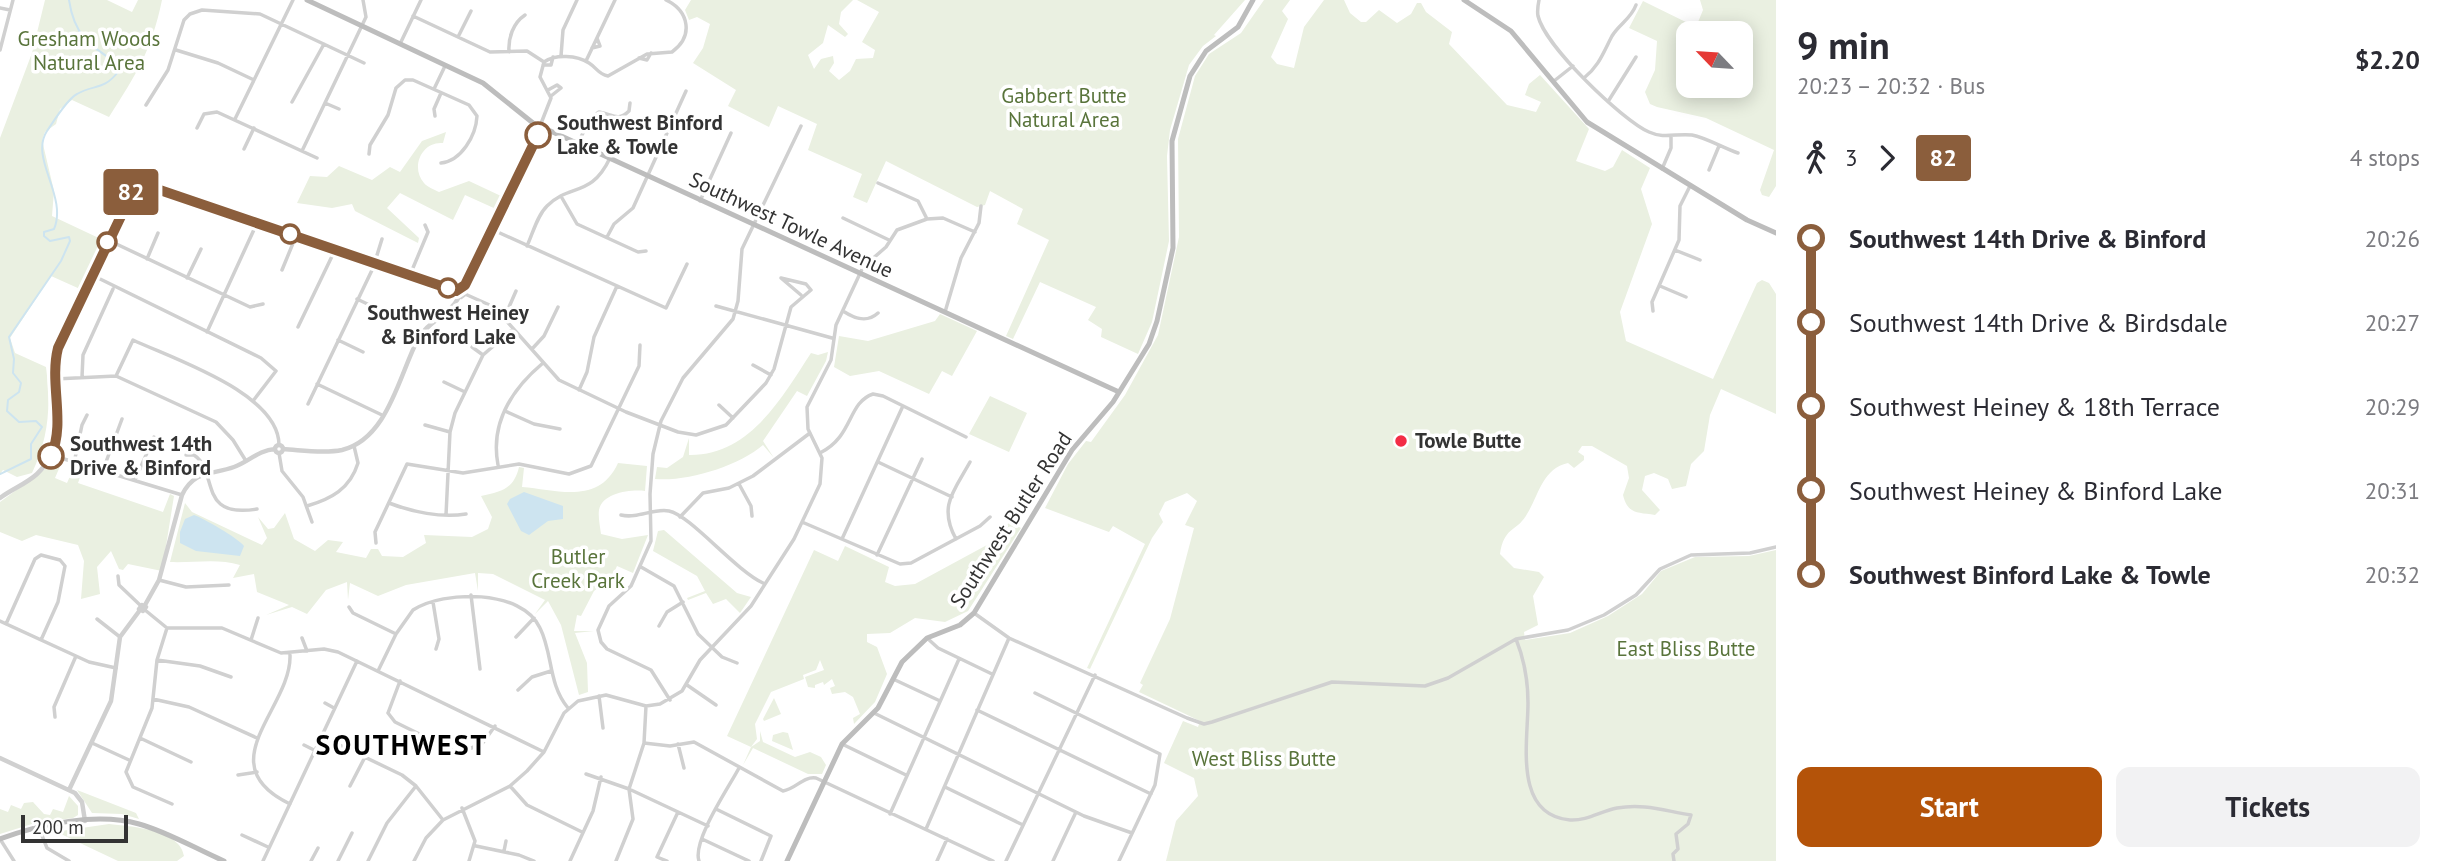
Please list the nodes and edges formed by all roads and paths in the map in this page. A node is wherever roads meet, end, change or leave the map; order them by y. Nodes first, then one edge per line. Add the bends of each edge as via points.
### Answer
1 (13, 0) edge
2 (293, 0) edge
3 (307, 0) edge
4 (363, 0) edge
5 (421, 0) edge
6 (577, 0) edge
7 (615, 0) edge
8 (666, 0) edge
9 (1253, 0) edge
10 (1464, 0) edge
11 (1539, 0) edge
12 (1636, 5) dead end
13 (0, 8) edge
14 (186, 8) dead end
15 (10, 10) junction
16 (471, 10) dead end
17 (190, 14) junction
18 (525, 15) dead end
19 (413, 16) junction
20 (282, 24) junction
21 (362, 26) junction
22 (457, 37) junction
23 (324, 44) junction
24 (400, 44) junction
25 (0, 50) edge
26 (176, 50) junction
27 (509, 52) junction
28 (348, 56) junction
29 (561, 56) junction
30 (1636, 57) dead end
31 (586, 61) junction
32 (364, 63) dead end
33 (543, 64) junction
34 (446, 65) junction
35 (1573, 65) junction
36 (1584, 78) junction
37 (254, 80) junction
38 (1553, 82) junction
39 (434, 89) junction
40 (548, 90) junction
41 (686, 91) dead end
42 (441, 93) junction
43 (551, 96) junction
44 (1609, 100) junction
45 (292, 102) dead end
46 (325, 103) junction
47 (630, 103) dead end
48 (146, 105) dead end
49 (339, 109) dead end
50 (435, 116) dead end
51 (234, 119) junction
52 (540, 126) junction
53 (801, 126) dead end
54 (197, 128) dead end
55 (254, 128) junction
56 (731, 133) dead end
57 (1671, 137) junction
58 (579, 143) junction
59 (1719, 146) junction
60 (244, 149) dead end
61 (302, 151) junction
62 (1738, 153) dead end
63 (369, 154) dead end
64 (317, 158) dead end
65 (610, 158) junction
66 (441, 163) dead end
67 (1662, 169) junction
68 (1709, 170) dead end
69 (648, 176) junction
70 (878, 183) dead end
71 (1690, 186) junction
72 (562, 198) junction
73 (700, 201) junction
74 (981, 206) dead end
75 (843, 218) dead end
76 (927, 219) junction
77 (257, 223) junction
78 (425, 225) dead end
79 (754, 225) junction
80 (491, 229) junction
81 (975, 232) junction
82 (158, 233) dead end
83 (1776, 233) edge
84 (296, 236) junction
85 (607, 237) junction
86 (382, 239) dead end
87 (108, 240) junction
88 (889, 240) junction
89 (527, 246) junction
90 (201, 249) dead end
91 (335, 250) junction
92 (1675, 250) junction
93 (646, 251) dead end
94 (147, 259) junction
95 (1700, 260) dead end
96 (374, 263) junction
97 (687, 264) dead end
98 (282, 270) dead end
99 (860, 274) junction
100 (92, 275) junction
101 (410, 275) junction
102 (187, 278) junction
103 (617, 286) junction
104 (1660, 286) junction
105 (113, 289) junction
106 (456, 291) junction
107 (464, 291) junction
108 (516, 291) dead end
109 (801, 295) junction
110 (225, 296) junction
111 (459, 297) junction
112 (1686, 297) dead end
113 (357, 299) junction
114 (263, 304) dead end
115 (716, 306) dead end
116 (558, 307) dead end
117 (383, 311) dead end
118 (1653, 311) dead end
119 (736, 312) junction
120 (843, 312) junction
121 (945, 312) junction
122 (878, 313) dead end
123 (501, 314) junction
124 (786, 326) junction
125 (298, 327) dead end
126 (513, 329) junction
127 (207, 332) junction
128 (832, 338) junction
129 (338, 340) junction
130 (640, 345) dead end
131 (472, 346) dead end
132 (532, 349) junction
133 (363, 352) dead end
134 (483, 355) junction
135 (543, 363) junction
136 (753, 365) dead end
137 (117, 376) junction
138 (771, 376) junction
139 (82, 377) junction
140 (55, 379) junction
141 (444, 382) dead end
142 (317, 384) junction
143 (579, 390) junction
144 (465, 392) junction
145 (1119, 392) junction
146 (253, 401) junction
147 (308, 404) dead end
148 (719, 405) dead end
149 (902, 408) junction
150 (619, 409) junction
151 (505, 411) junction
152 (87, 415) dead end
153 (382, 415) junction
154 (122, 419) dead end
155 (733, 419) junction
156 (425, 425) dead end
157 (659, 426) junction
158 (560, 429) dead end
159 (450, 432) junction
160 (810, 433) junction
161 (154, 437) dead end
162 (966, 437) dead end
163 (354, 445) junction
164 (279, 449) junction
165 (820, 453) junction
166 (51, 455) junction
167 (186, 455) dead end
168 (922, 459) dead end
169 (246, 461) junction
170 (878, 462) junction
171 (970, 462) dead end
172 (74, 464) junction
173 (498, 465) junction
174 (103, 470) junction
175 (205, 472) junction
176 (450, 472) junction
177 (913, 478) junction
178 (135, 480) junction
179 (739, 484) junction
180 (182, 495) junction
181 (952, 497) junction
182 (0, 498) edge
183 (389, 503) junction
184 (307, 506) junction
185 (257, 509) dead end
186 (466, 514) dead end
187 (652, 514) junction
188 (446, 515) junction
189 (621, 515) dead end
190 (752, 516) dead end
191 (680, 517) junction
192 (990, 517) dead end
193 (312, 522) dead end
194 (802, 522) junction
195 (956, 539) junction
196 (841, 540) junction
197 (376, 542) dead end
198 (1776, 547) edge
199 (877, 556) junction
200 (640, 567) junction
201 (118, 576) dead end
202 (159, 580) junction
203 (763, 583) junction
204 (229, 585) dead end
205 (471, 595) junction
206 (433, 602) junction
207 (683, 602) junction
208 (349, 607) dead end
209 (142, 608) junction
210 (974, 613) junction
211 (258, 618) dead end
212 (534, 618) junction
213 (97, 619) dead end
214 (0, 621) edge
215 (6, 624) junction
216 (659, 626) dead end
217 (167, 628) junction
218 (396, 634) junction
219 (120, 637) junction
220 (302, 638) dead end
221 (516, 638) dead end
222 (927, 638) junction
223 (1009, 638) junction
224 (1516, 639) junction
225 (41, 640) junction
226 (251, 640) junction
227 (712, 648) junction
228 (436, 649) dead end
229 (307, 651) junction
230 (290, 654) junction
231 (76, 656) junction
232 (959, 659) junction
233 (157, 660) junction
234 (357, 661) junction
235 (737, 663) dead end
236 (116, 668) junction
237 (480, 669) dead end
238 (379, 671) junction
239 (551, 671) junction
240 (992, 675) junction
241 (1095, 675) junction
242 (231, 677) dead end
243 (892, 678) junction
244 (400, 681) junction
245 (687, 685) junction
246 (518, 690) dead end
247 (1035, 692) dead end
248 (598, 696) junction
249 (153, 699) junction
250 (670, 700) junction
251 (939, 701) junction
252 (325, 703) dead end
253 (716, 705) dead end
254 (646, 706) junction
255 (334, 708) junction
256 (568, 708) junction
257 (977, 710) junction
258 (1077, 712) junction
259 (388, 713) junction
260 (874, 713) junction
261 (381, 714) dead end
262 (55, 717) dead end
263 (495, 726) junction
264 (603, 728) dead end
265 (321, 736) junction
266 (923, 737) junction
267 (140, 738) junction
268 (257, 738) junction
269 (93, 743) junction
270 (644, 743) junction
271 (678, 744) junction
272 (842, 744) junction
273 (304, 745) dead end
274 (1059, 749) junction
275 (314, 750) junction
276 (544, 752) junction
277 (458, 753) junction
278 (958, 755) junction
279 (365, 757) junction
280 (0, 758) edge
281 (130, 760) junction
282 (457, 760) dead end
283 (191, 762) dead end
284 (684, 768) dead end
285 (739, 768) junction
286 (257, 772) junction
287 (586, 774) dead end
288 (237, 775) dead end
289 (906, 776) junction
290 (601, 777) junction
291 (824, 781) junction
292 (350, 786) dead end
293 (416, 786) junction
294 (510, 786) junction
295 (945, 787) junction
296 (629, 789) junction
297 (71, 791) junction
298 (1038, 793) junction
299 (1151, 794) junction
300 (172, 804) dead end
301 (290, 804) junction
302 (462, 808) junction
303 (716, 809) junction
304 (678, 812) junction
305 (1076, 812) junction
306 (890, 814) junction
307 (443, 820) junction
308 (85, 821) junction
309 (1023, 825) junction
310 (708, 826) junction
311 (39, 828) junction
312 (926, 829) junction
313 (582, 832) junction
314 (352, 833) dead end
315 (1132, 833) junction
316 (242, 835) dead end
317 (0, 839) edge
318 (702, 839) junction
319 (947, 839) junction
320 (506, 841) dead end
321 (476, 846) junction
322 (269, 848) junction
323 (318, 848) dead end
324 (504, 851) junction
325 (14, 861) edge
326 (69, 861) edge
327 (224, 861) edge
328 (263, 861) edge
329 (311, 861) edge
330 (338, 861) edge
331 (369, 861) edge
332 (414, 861) edge
333 (469, 861) edge
334 (534, 861) edge
335 (570, 861) edge
336 (616, 861) edge
337 (667, 861) edge
338 (699, 861) edge
339 (750, 861) edge
340 (761, 861) edge
341 (787, 861) edge
342 (937, 861) edge
343 (993, 861) edge
344 (1006, 861) edge
345 (1053, 861) edge
346 (1119, 861) edge
347 (1674, 861) edge

1 - 15 street
2 - 20 street
3 - 21 main road, Southwest Towle Avenue
4 - 21 street via 367,10
5 - 19 street
6 - 29 street via 563,30
7 - 31 street
8 - 31 street via 682,11 687,22 686,34 672,52 651,52 608,76
9 - 145 main road, Southwest Butler Road via 1238,27 1206,51 1190,76 1172,141 1174,240 1157,321 1144,354
10 - 38 main road via 1511,32
11 - 35 street via 1536,17
12 - 36 street via 1599,64
13 - 15 street
14 - 17 street
15 - 25 street
16 - 22 street
17 - 20 street via 202,10 255,13
17 - 26 street
18 - 27 street via 510,36
19 - 22 street
19 - 24 street
20 - 23 street
20 - 37 street
21 - 24 main road, Southwest Towle Avenue
21 - 28 street
22 - 27 street via 491,52
23 - 28 street
23 - 45 street
24 - 34 main road, Southwest Towle Avenue
26 - 37 street
26 - 48 street
27 - 33 street via 527,51
28 - 32 street
28 - 46 street
29 - 31 street
29 - 33 street
30 - 44 street
33 - 40 street via 540,77
34 - 39 street
34 - 52 main road, Southwest Towle Avenue via 487,85 520,115
35 - 36 street
35 - 38 street
36 - 44 street
37 - 51 street
38 - 67 main road via 1587,122
39 - 42 street
39 - 63 street via 405,80 397,88
40 - 43 street
40 - 43 street via 557,85 561,88
41 - 69 street
42 - 50 street
42 - 66 street via 475,111 476,124 462,152
43 - 52 street
44 - 57 street via 1628,120
46 - 49 street
46 - 61 street
47 - 58 street via 622,116 592,116
51 - 54 street via 208,112
51 - 55 street
52 - 58 main road, Southwest Towle Avenue
52 - 80 street
53 - 79 street
55 - 60 street
55 - 61 street
56 - 73 street
57 - 59 street via 1692,135
57 - 67 street
58 - 65 main road, Southwest Towle Avenue
59 - 62 street
59 - 68 street
61 - 64 street
65 - 69 main road, Southwest Towle Avenue
65 - 72 street via 596,181
67 - 71 main road
69 - 73 main road, Southwest Towle Avenue
69 - 85 street via 633,208 614,223
70 - 76 street via 918,201
71 - 83 main road
71 - 92 street via 1680,206
72 - 85 street via 574,222
72 - 89 street via 544,209
73 - 79 main road, Southwest Towle Avenue
74 - 81 street
75 - 88 street
76 - 81 street via 943,218
76 - 88 street via 897,230
77 - 84 street
77 - 87 street via 139,186 132,191
77 - 110 street
78 - 101 street via 428,232
79 - 99 main road, Southwest Towle Avenue
79 - 119 street via 741,256
80 - 89 street
80 - 107 street
81 - 121 street via 961,258
82 - 94 street
84 - 91 street
84 - 98 street
85 - 93 street via 638,252
86 - 96 street
87 - 94 street
87 - 100 street
88 - 99 street
89 - 103 street
90 - 102 street
91 - 96 street
91 - 125 street
92 - 95 street
92 - 104 street
94 - 102 street
96 - 101 street
96 - 113 street
97 - 103 street via 666,308
99 - 120 street
99 - 121 main road, Southwest Towle Avenue
100 - 105 street
100 - 140 street via 58,348
101 - 106 street
102 - 110 street
103 - 143 street via 594,337
104 - 112 street
104 - 118 street
105 - 127 street
105 - 139 street via 83,355
106 - 107 street
106 - 111 street
107 - 111 street
107 - 123 street
108 - 123 street
109 - 109 street via 810,286 781,278
109 - 124 street via 791,307
110 - 114 street via 250,307
110 - 127 street
111 - 153 street via 449,312 420,336
113 - 117 street
113 - 129 street
115 - 119 street
116 - 132 street via 544,337
119 - 124 street
119 - 157 street via 725,331 682,378
120 - 122 street via 863,319
120 - 128 street
121 - 145 main road, Southwest Towle Avenue
123 - 126 street
124 - 128 street
124 - 138 street
126 - 132 street
126 - 134 street
127 - 146 street via 257,356 276,371
128 - 160 street via 831,360 807,407
129 - 133 street
129 - 142 street
130 - 150 street via 639,366
131 - 134 street
132 - 135 street
134 - 144 street
135 - 143 street via 559,380
135 - 151 street via 519,384
136 - 138 street
137 - 139 street
137 - 146 street via 133,340
137 - 169 street via 216,422
138 - 155 street
139 - 140 street
140 - 166 street via 58,427
141 - 144 street
142 - 147 street
142 - 153 street
143 - 150 street
144 - 159 street
145 - 210 main road, Southwest Butler Road via 1072,450
146 - 164 street via 275,428
148 - 155 street
149 - 162 street
149 - 165 street via 877,394 863,398 838,442
149 - 170 street
150 - 157 street
150 - 173 street via 591,466 572,474 519,464
151 - 158 street
151 - 173 street via 495,442
152 - 172 street
153 - 163 street via 372,432
154 - 174 street
155 - 157 street via 701,435
156 - 159 street
157 - 187 street via 653,454
159 - 176 street
160 - 165 street
160 - 179 street
161 - 178 street
163 - 164 street via 332,451
163 - 184 street via 358,463 348,482 333,496
164 - 169 street
164 - 184 street via 282,471
165 - 194 street via 822,475
166 - 172 street
166 - 182 street via 34,477
167 - 175 street via 199,458
168 - 177 street
169 - 175 street
170 - 177 street
170 - 196 street
171 - 181 street
172 - 174 street
173 - 176 street
174 - 178 street
175 - 180 street
175 - 185 street via 219,501 235,511
176 - 183 street via 407,464
176 - 188 street
177 - 181 street
177 - 199 street
178 - 180 street
179 - 190 street
179 - 191 street via 703,493
180 - 202 street
181 - 195 street via 946,517
183 - 188 street
183 - 197 street via 375,531
184 - 193 street
186 - 188 street
187 - 189 street
187 - 191 street via 665,511
187 - 200 street via 652,539
191 - 203 street via 739,569
192 - 195 street
194 - 196 street
194 - 203 street
195 - 199 street via 906,564
196 - 199 street
198 - 224 street via 1751,553 1691,555 1658,571 1636,595 1604,615 1576,628
200 - 207 street via 674,586
200 - 250 street via 628,591 609,606 599,638 604,646 651,670
201 - 209 street via 121,587
202 - 204 street via 186,587
202 - 209 street
203 - 227 street via 748,611
205 - 206 street
205 - 212 street via 496,598
205 - 237 street
206 - 218 street via 413,610
206 - 228 street via 439,639
207 - 216 street via 667,612
207 - 227 street via 692,625
208 - 218 street
209 - 217 street
209 - 219 street
210 - 222 main road, Southwest Butler Road via 960,625
210 - 223 street
211 - 226 street
212 - 221 street
212 - 239 street via 542,631
213 - 219 street
214 - 215 street
215 - 225 street
215 - 225 street via 35,559 41,555 60,560 65,566 62,589
217 - 226 street via 222,628
217 - 233 street
218 - 238 street
219 - 236 street
220 - 229 street
222 - 232 street
222 - 243 main road, Southwest Butler Road
223 - 240 street
223 - 241 street
224 - 241 street via 1425,686 1332,682 1208,723 1187,718
224 - 347 street via 1528,702 1527,772 1533,796 1549,813 1568,820 1643,805 1691,815 1676,834
225 - 231 street
226 - 230 street
227 - 235 street
227 - 245 street
229 - 230 street
229 - 234 street via 328,649
230 - 268 street via 289,670
231 - 236 street
231 - 262 street via 54,707
232 - 240 street
232 - 251 street
233 - 242 street via 200,666
233 - 249 street
234 - 238 street
234 - 255 street
236 - 269 street via 111,701
238 - 244 street
239 - 246 street via 532,677
239 - 256 street via 558,695
240 - 257 street
241 - 258 street
243 - 251 street
243 - 260 main road, Southwest Butler Road
244 - 259 street
244 - 263 street
245 - 250 street
245 - 253 street
247 - 258 street
248 - 254 street
248 - 256 street
248 - 264 street
249 - 267 street
249 - 268 street via 189,707
250 - 254 street
251 - 266 street
252 - 255 street
254 - 270 street
255 - 265 street
256 - 276 street
257 - 274 street
257 - 278 street
258 - 274 street
258 - 299 street via 1160,754
259 - 261 street
259 - 277 street via 395,722
260 - 266 street
260 - 272 main road, Southwest Butler Road
263 - 276 street
263 - 277 street via 482,744
265 - 275 street
265 - 279 street
266 - 278 street
266 - 289 street
267 - 281 street
267 - 283 street
268 - 286 street
269 - 281 street
269 - 297 street
270 - 271 street
270 - 296 street
271 - 284 street
271 - 285 street via 694,742
272 - 289 street
272 - 291 main road, Southwest Butler Road
273 - 275 street
274 - 298 street
274 - 299 street
275 - 301 street
276 - 294 street
277 - 282 street
278 - 295 street
278 - 298 street
279 - 292 street
279 - 293 street
280 - 297 street
281 - 300 street via 127,776 133,787
285 - 291 street via 783,791 811,778
285 - 303 street
286 - 288 street
286 - 301 street via 268,791
287 - 290 street
289 - 306 street
290 - 296 street
290 - 313 street via 593,811
291 - 306 street
291 - 341 main road, Southwest Butler Road
293 - 307 street
293 - 331 street via 387,823
294 - 302 street
294 - 313 street via 527,805
295 - 309 street
295 - 312 street
296 - 304 street
296 - 336 street via 633,819
297 - 308 street via 82,802
298 - 305 street
298 - 309 street
299 - 315 street
301 - 322 street
302 - 307 street
302 - 321 street
303 - 310 street
303 - 340 street via 771,836
304 - 310 street
304 - 337 street via 657,857
305 - 315 street
305 - 345 street
306 - 312 street
307 - 332 street
308 - 311 main road
308 - 327 main road via 136,823
309 - 344 street
310 - 318 street
311 - 317 main road
311 - 326 street via 47,848
312 - 319 street
313 - 335 street
314 - 330 street
315 - 346 street
316 - 322 street
317 - 325 street
318 - 338 street
318 - 339 street
319 - 342 street
319 - 343 street
320 - 324 street
321 - 324 street
321 - 333 street
322 - 328 street
323 - 329 street
324 - 334 street

